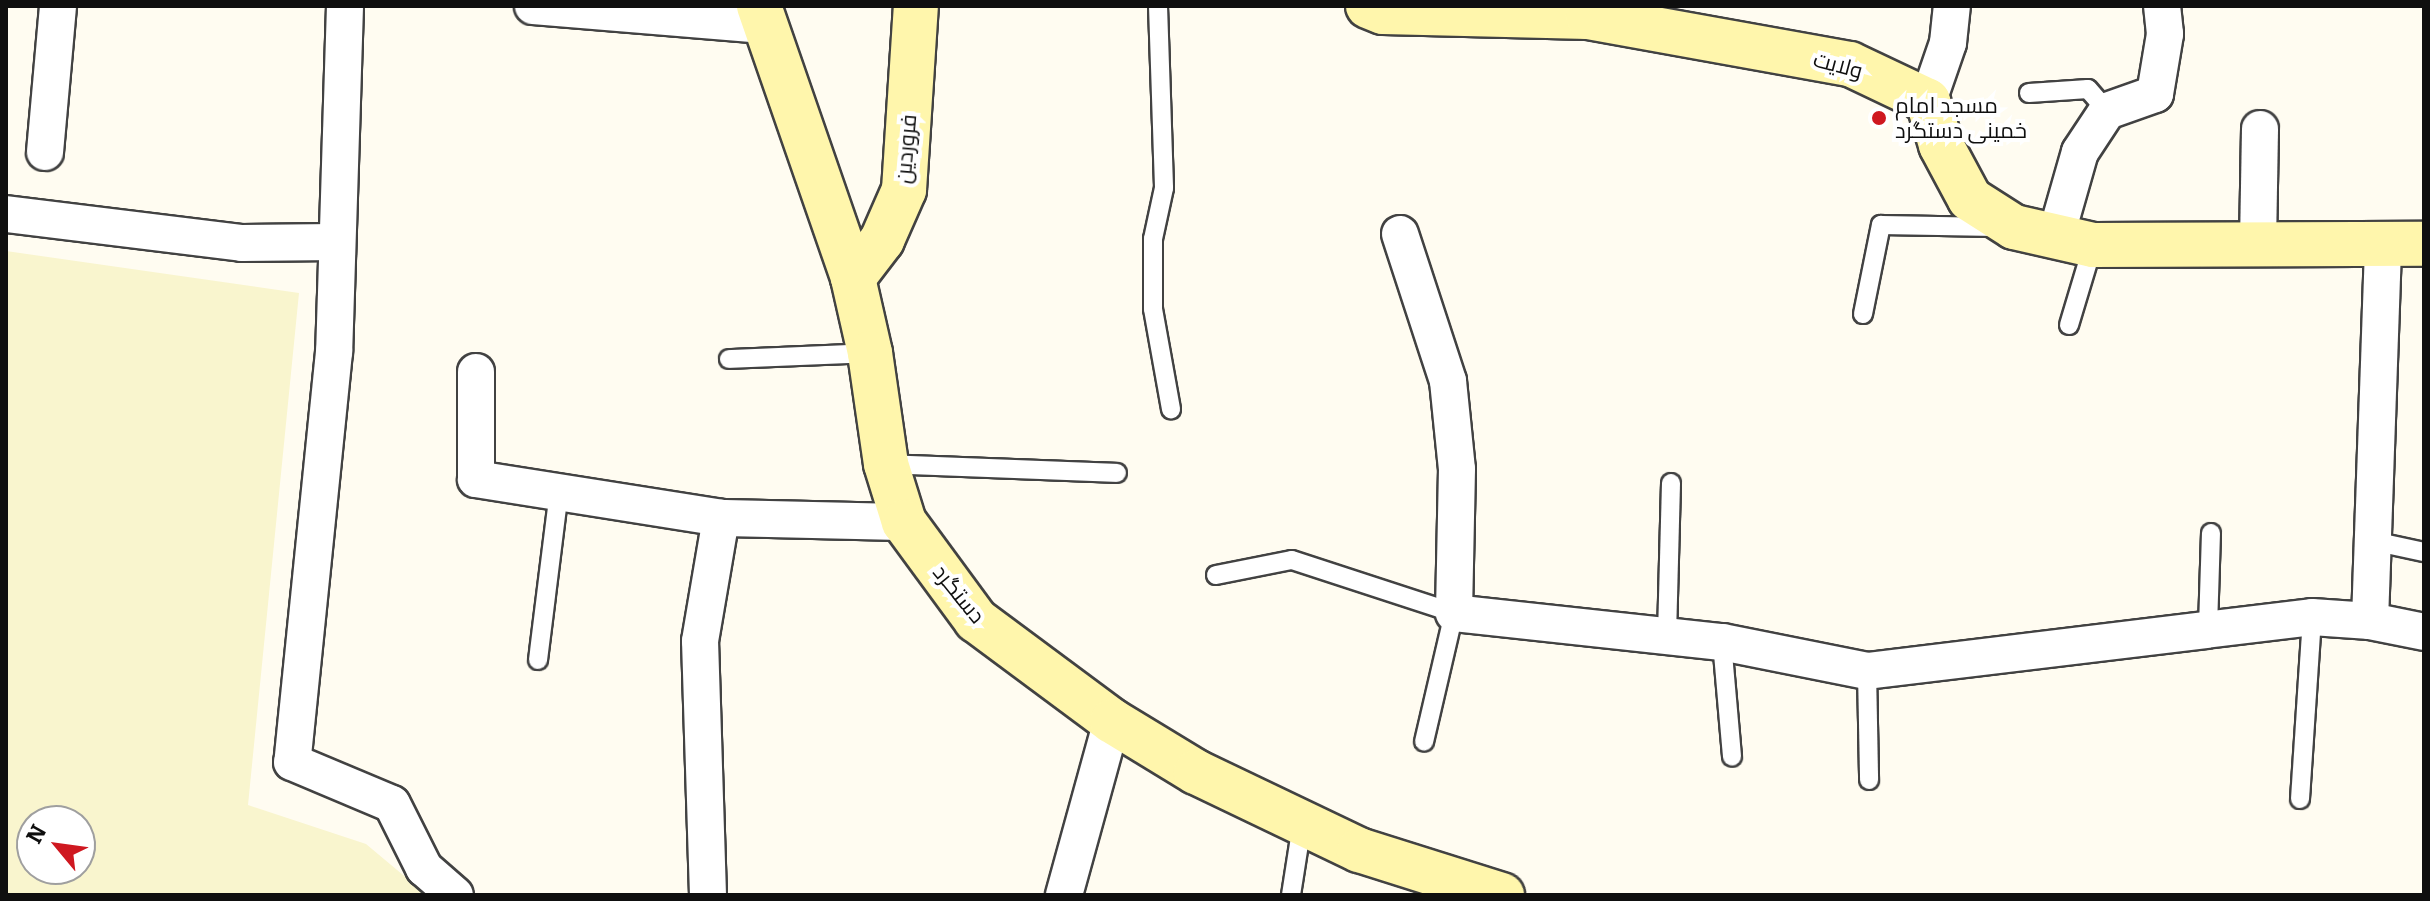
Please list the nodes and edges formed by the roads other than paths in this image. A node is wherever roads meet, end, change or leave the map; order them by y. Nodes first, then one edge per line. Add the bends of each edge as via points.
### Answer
1 (58, 6) edge
2 (345, 6) edge
3 (533, 6) edge
4 (916, 6) edge
5 (1158, 6) edge
6 (1952, 6) edge
7 (2162, 6) edge
8 (1378, 8) edge
9 (1534, 11) edge
10 (762, 15) edge
11 (2029, 93) dead end
12 (1928, 101) junction
13 (2107, 111) junction
14 (2260, 129) dead end
15 (45, 152) dead end
16 (6, 214) edge
17 (2014, 227) junction
18 (1400, 234) dead end
19 (2074, 241) junction
20 (335, 242) junction
21 (2258, 244) junction
22 (2403, 244) edge
23 (853, 278) junction
24 (1863, 314) dead end
25 (2069, 325) dead end
26 (870, 353) junction
27 (729, 359) dead end
28 (476, 372) dead end
29 (1171, 409) dead end
30 (886, 464) junction
31 (1117, 473) dead end
32 (1671, 483) dead end
33 (559, 492) junction
34 (721, 518) junction
35 (904, 522) junction
36 (2211, 533) dead end
37 (2373, 541) junction
38 (2424, 552) edge
39 (1216, 575) dead end
40 (1454, 613) junction
41 (2312, 617) junction
42 (2370, 621) junction
43 (2208, 628) junction
44 (2424, 632) edge
45 (1667, 636) junction
46 (1722, 642) junction
47 (538, 660) dead end
48 (1867, 671) junction
49 (1112, 721) junction
50 (1424, 742) dead end
51 (1732, 757) dead end
52 (1869, 780) dead end
53 (2300, 799) dead end
54 (1302, 825) junction
55 (455, 895) edge
56 (708, 895) edge
57 (1064, 895) edge
58 (1291, 895) edge
59 (1502, 895) edge

1 - 15 street
2 - 20 street
3 - 10 street
4 - 23 street, فروردین via 904,190 882,240
5 - 29 lane via 1164,188 1153,239 1153,309
6 - 12 street via 1948,43
7 - 13 street via 2165,34 2155,94
8 - 9 street, ولایت
9 - 12 street, ولایت via 1850,64
10 - 23 street, دستگرد
11 - 13 lane via 2088,89
12 - 17 street via 1941,145 1970,199
13 - 19 street via 2080,152
14 - 21 street
16 - 20 street via 242,243
17 - 19 street
17 - 24 lane via 1881,225
18 - 40 street via 1448,381 1457,469
19 - 21 street
19 - 25 lane
20 - 55 street via 334,352 292,762 392,804 424,868
21 - 22 street
22 - 37 street
23 - 26 street, دستگرد
26 - 27 lane
26 - 30 street, دستگرد
28 - 33 street via 476,479
30 - 31 lane
30 - 35 street, دستگرد
32 - 45 lane
33 - 34 street
33 - 47 lane
34 - 35 street
34 - 56 street via 700,641
35 - 49 street, دستگرد via 976,620
36 - 43 lane
37 - 38 lane
37 - 42 street
39 - 40 lane via 1292,560
40 - 45 street
40 - 50 lane
41 - 42 street
41 - 43 street
41 - 53 lane
42 - 44 street
43 - 48 street
45 - 46 street
46 - 48 street
46 - 51 lane
48 - 52 lane
49 - 54 street, دستگرد via 1196,772
49 - 57 street
54 - 58 lane
54 - 59 street, دستگرد via 1359,850

